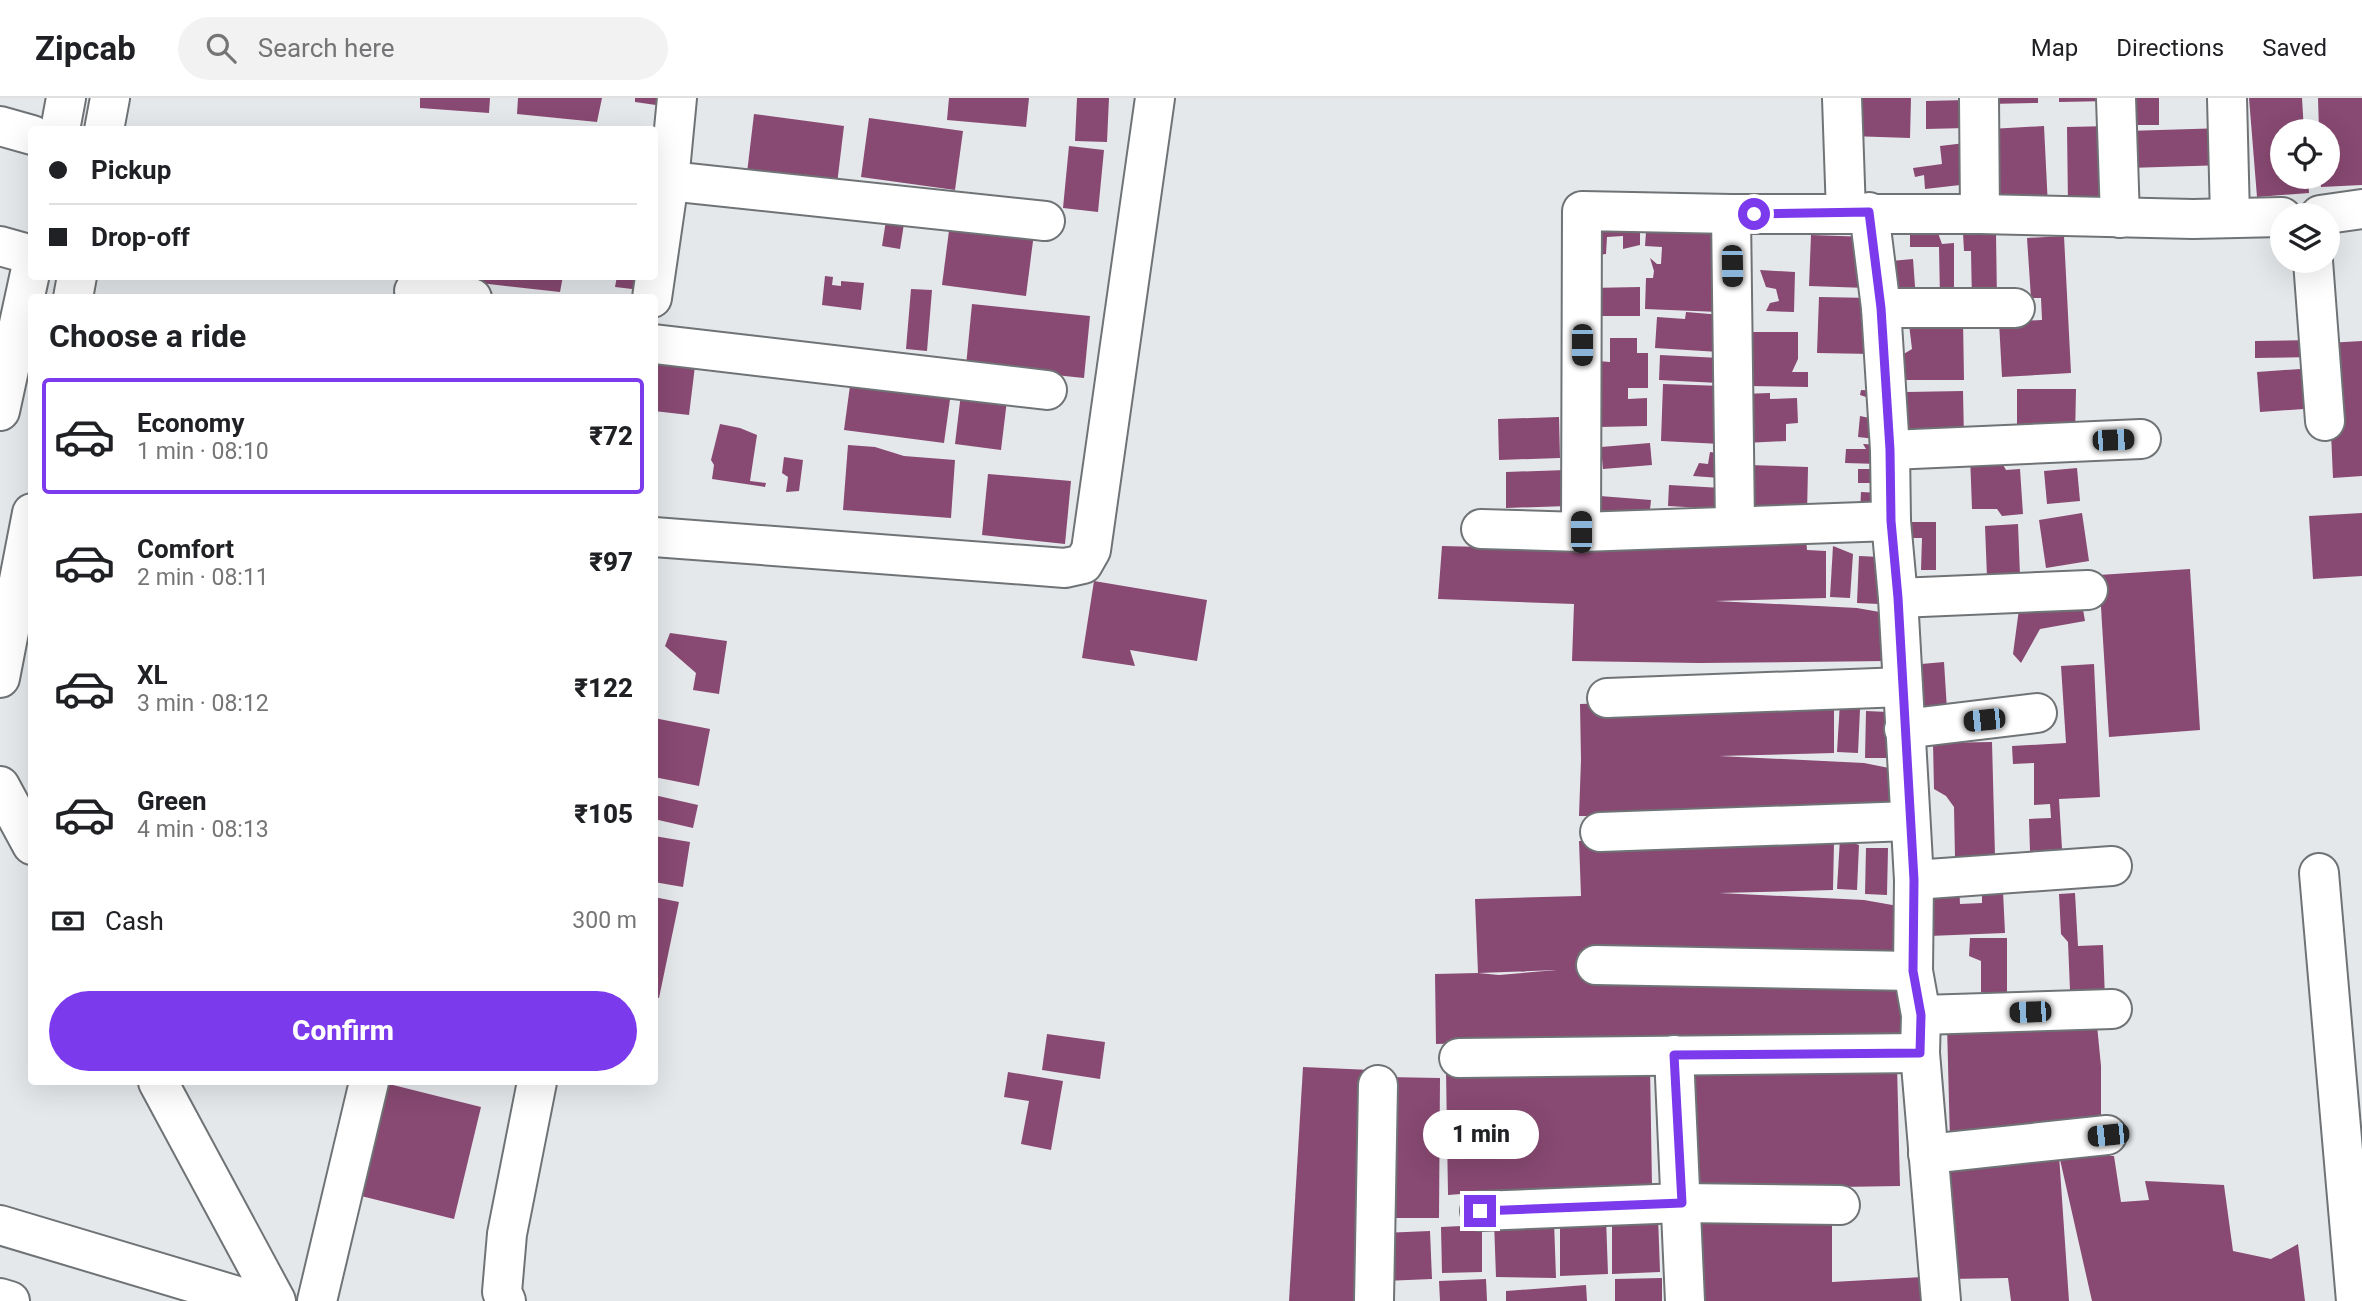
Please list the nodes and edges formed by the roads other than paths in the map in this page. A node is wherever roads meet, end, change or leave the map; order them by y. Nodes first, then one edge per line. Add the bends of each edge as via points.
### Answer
1 (66, 98) edge
2 (110, 98) edge
3 (677, 98) edge
4 (1155, 98) edge
5 (1842, 98) edge
6 (1979, 98) edge
7 (2116, 98) edge
8 (2227, 98) edge
9 (0, 126) edge
10 (61, 126) edge
11 (105, 126) edge
12 (28, 134) edge
13 (665, 160) edge
14 (2362, 209) edge
15 (2340, 212) edge
16 (1858, 213) junction
17 (1731, 214) junction
18 (1980, 214) junction
19 (2230, 217) junction
20 (2270, 217) edge
21 (2120, 218) junction
22 (1045, 221) dead end
23 (658, 234) edge
24 (0, 246) edge
25 (28, 254) edge
26 (2314, 273) edge
27 (29, 280) edge
28 (414, 291) dead end
29 (439, 294) edge
30 (1881, 308) junction
31 (2015, 308) dead end
32 (658, 344) edge
33 (13, 375) edge
34 (1046, 390) dead end
35 (0, 411) edge
36 (2325, 421) dead end
37 (2141, 439) dead end
38 (1890, 450) junction
39 (1891, 521) junction
40 (1735, 526) junction
41 (1480, 530) dead end
42 (1581, 532) junction
43 (28, 534) edge
44 (658, 537) edge
45 (2088, 590) dead end
46 (1898, 598) junction
47 (0, 678) edge
48 (1903, 687) junction
49 (1607, 698) dead end
50 (2037, 713) dead end
51 (1904, 729) junction
52 (0, 786) edge
53 (1910, 821) junction
54 (1600, 832) dead end
55 (28, 838) edge
56 (2112, 866) dead end
57 (2319, 873) dead end
58 (1914, 880) junction
59 (1596, 965) dead end
60 (1913, 971) junction
61 (2112, 1009) dead end
62 (1921, 1015) junction
63 (1920, 1053) junction
64 (1674, 1055) junction
65 (1459, 1058) dead end
66 (160, 1085) edge
67 (368, 1085) edge
68 (536, 1085) edge
69 (1378, 1085) dead end
70 (2108, 1135) dead end
71 (1928, 1154) junction
72 (1682, 1203) junction
73 (1840, 1205) dead end
74 (1480, 1211) dead end
75 (0, 1224) edge
76 (0, 1298) edge
77 (10, 1301) edge
78 (254, 1301) edge
79 (276, 1301) edge
80 (317, 1301) edge
81 (506, 1301) edge
82 (1374, 1301) edge
83 (1685, 1301) edge
84 (1941, 1301) edge
85 (2356, 1301) edge

1 - 10 street
2 - 11 street
3 - 13 street
4 - 44 street via 1091,550 1083,564 1065,568
5 - 16 street
6 - 18 street
7 - 21 street
8 - 19 street
9 - 12 street
13 - 22 street
13 - 23 street
14 - 15 street
16 - 17 street
16 - 18 street
16 - 30 street
17 - 40 street
17 - 42 street via 1582,211
18 - 21 street
19 - 20 street
19 - 21 street
24 - 25 street
26 - 36 street
27 - 33 street
28 - 29 street
30 - 31 street
30 - 38 street
32 - 34 street
33 - 35 street
37 - 38 street
38 - 39 street
39 - 40 street
39 - 46 street
40 - 42 street
41 - 42 street
43 - 47 street
45 - 46 street
46 - 48 street
48 - 49 street
48 - 51 street
50 - 51 street
51 - 53 street
52 - 55 street
53 - 54 street
53 - 58 street
56 - 58 street
57 - 85 street
58 - 60 street
59 - 60 street
60 - 62 street
61 - 62 street
62 - 63 street
63 - 64 street
63 - 71 street
64 - 65 street
64 - 72 street
66 - 79 street
67 - 80 street
68 - 81 street via 507,1234 502,1292
69 - 82 street
70 - 71 street
71 - 84 street
72 - 73 street
72 - 74 street
72 - 83 street
75 - 78 street
76 - 77 street

